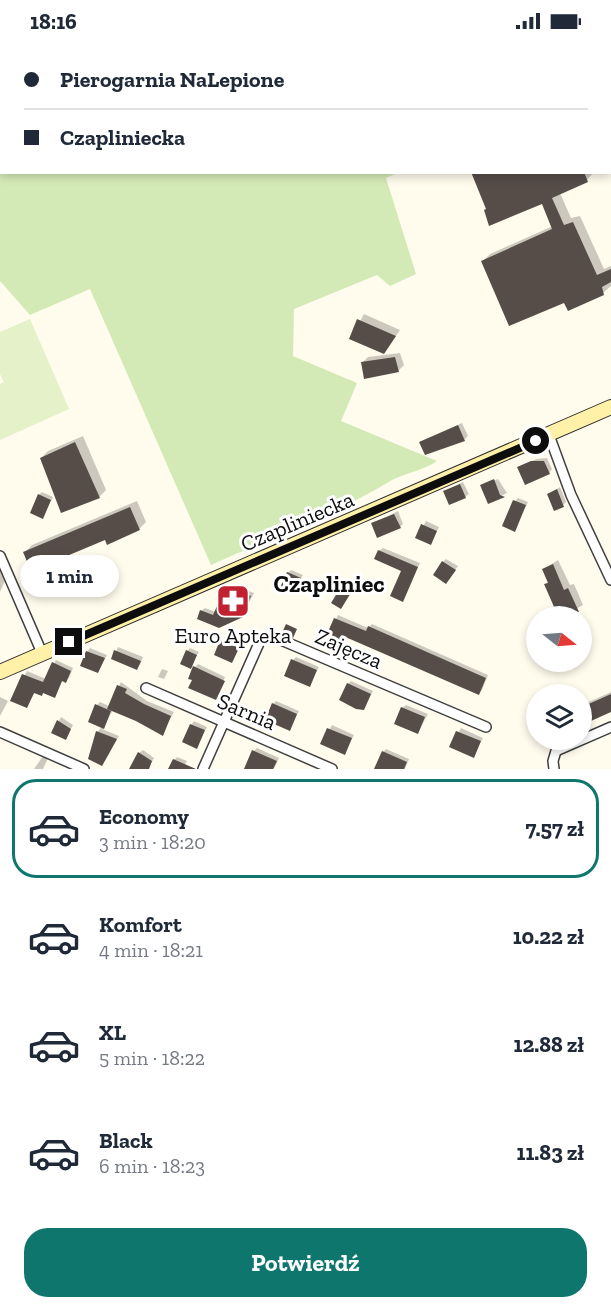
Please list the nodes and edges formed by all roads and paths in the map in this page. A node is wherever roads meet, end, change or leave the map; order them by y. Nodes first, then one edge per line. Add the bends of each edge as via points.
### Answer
1 (611, 407) edge
2 (549, 435) junction
3 (0, 556) edge
4 (611, 580) edge
5 (42, 653) junction
6 (0, 672) edge
7 (146, 688) dead end
8 (224, 722) junction
9 (486, 727) dead end
10 (611, 727) edge
11 (0, 732) edge
12 (84, 769) edge
13 (203, 769) edge
14 (332, 769) edge
15 (554, 769) edge

1 - 2 main road, Czapliniecka
2 - 4 street
2 - 5 main road, Czapliniecka
3 - 5 street
5 - 6 main road, Czapliniecka
7 - 8 street, Sarnia
8 - 9 street, Zajęcza via 260,641 274,637
8 - 13 street, Zajęcza
8 - 14 street, Sarnia
10 - 15 street via 556,751
11 - 12 street

